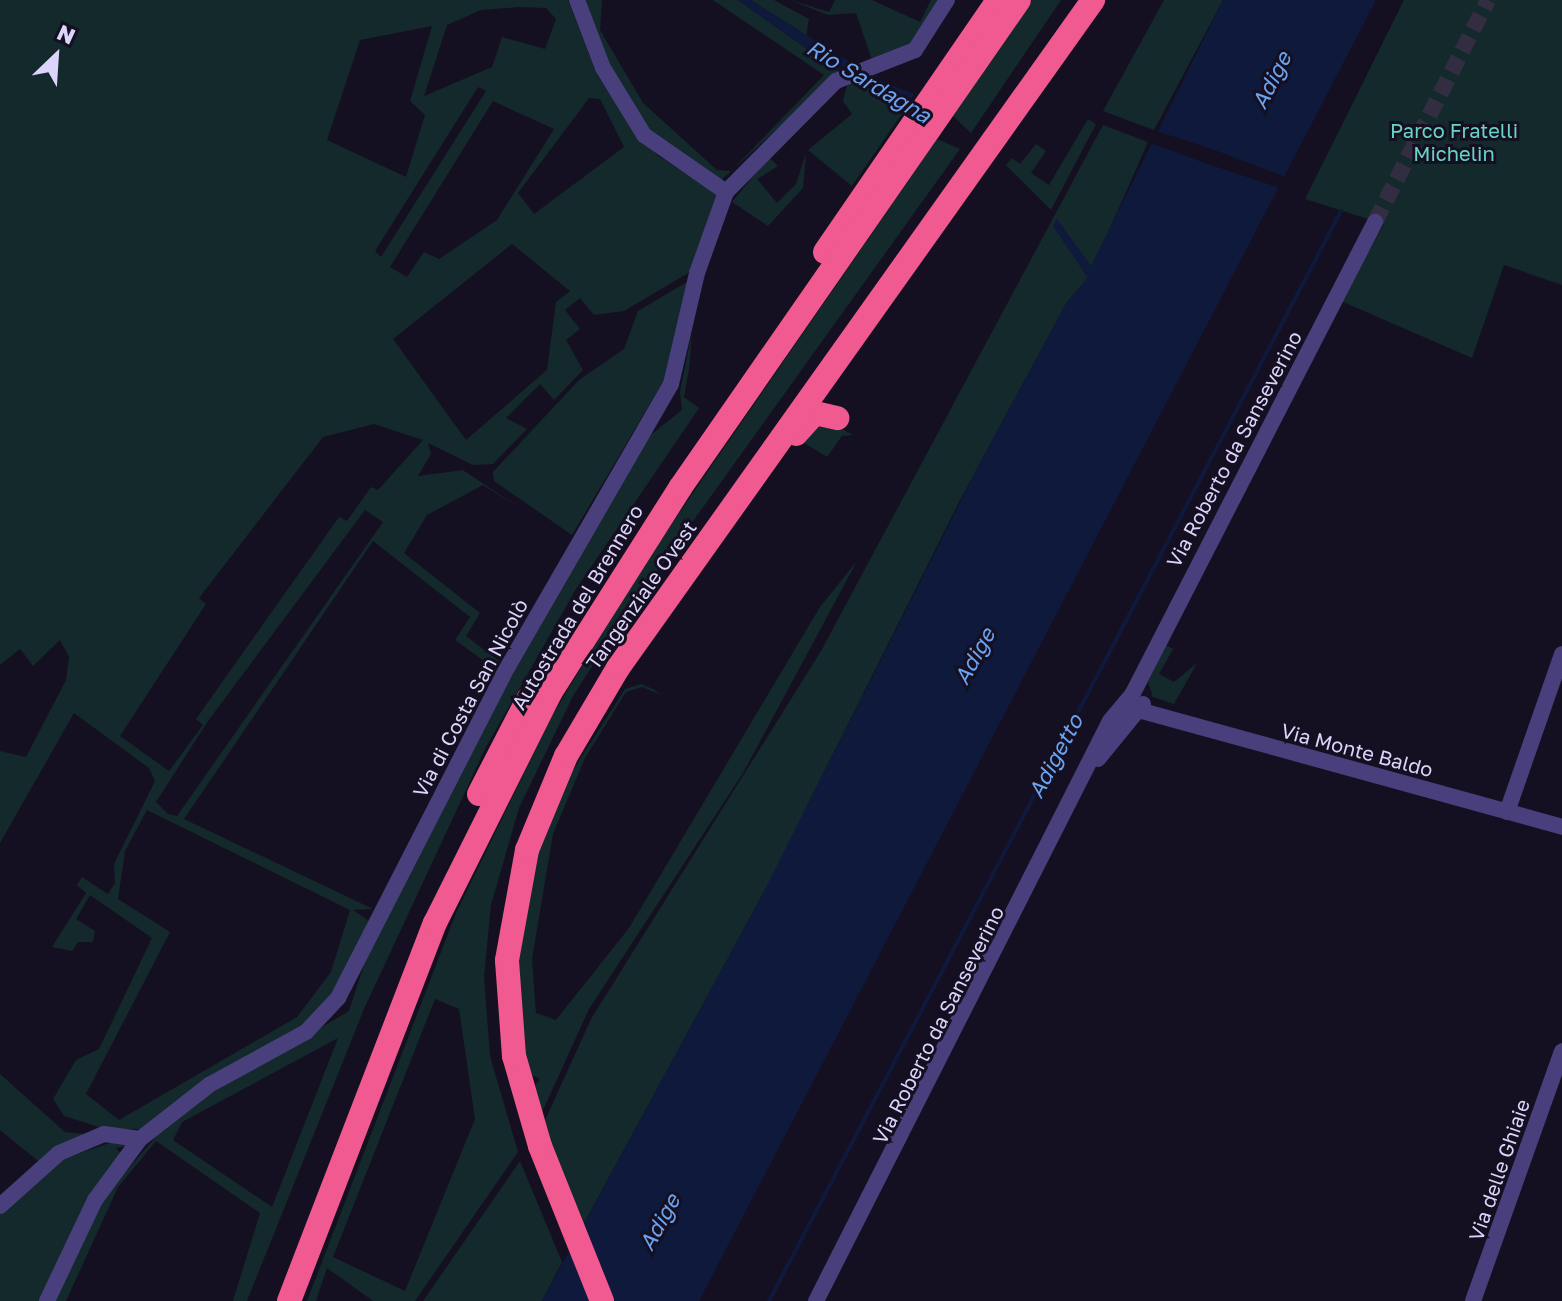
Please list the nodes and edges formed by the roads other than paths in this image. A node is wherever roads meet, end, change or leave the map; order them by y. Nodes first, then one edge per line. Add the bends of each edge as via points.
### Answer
1 (577, 0) edge
2 (947, 0) edge
3 (998, 0) edge
4 (1019, 0) edge
5 (1076, 0) edge
6 (1093, 0) edge
7 (936, 104) junction
8 (920, 128) junction
9 (976, 149) junction
10 (726, 192) junction
11 (1375, 222) tunnel mouth
12 (837, 418) dead end
13 (731, 506) junction
14 (1562, 654) edge
15 (1126, 700) junction
16 (1140, 714) junction
17 (1092, 766) junction
18 (1507, 812) junction
19 (1562, 827) edge
20 (1562, 1051) edge
21 (515, 1095) junction
22 (140, 1139) junction
23 (0, 1206) edge
24 (47, 1301) edge
25 (272, 1301) edge
26 (289, 1301) edge
27 (588, 1301) edge
28 (602, 1301) edge
29 (816, 1301) edge
30 (1473, 1301) edge

1 - 10 street via 603,68 644,135
2 - 10 street, Via di Costa San Nicolò via 915,50 856,74
3 - 7 highway, Autostrada del Brennero
4 - 7 highway, Autostrada del Brennero
5 - 9 highway, Tangenziale Ovest
6 - 9 highway, Tangenziale Ovest
7 - 8 highway, Autostrada del Brennero
8 - 25 highway, Autostrada del Brennero via 625,541 499,753 353,1078
8 - 26 highway, Autostrada del Brennero via 550,693 435,923
9 - 13 highway, Tangenziale Ovest
9 - 21 highway, Tangenziale Ovest via 648,597 539,778 503,882 493,942 492,1001
10 - 22 street, Via di Costa San Nicolò via 697,273 671,384 510,662 338,998 306,1032 209,1085
11 - 15 street, Via Roberto da Sanseverino
12 - 13 highway via 810,416 754,492
13 - 21 highway, Tangenziale Ovest via 618,668 550,788 519,876 507,960
14 - 18 street
15 - 16 street
15 - 17 street, Via Roberto da Sanseverino
16 - 17 street, Via Roberto da Sanseverino
16 - 18 street, Via Monte Baldo
17 - 29 street, Via Roberto da Sanseverino
18 - 19 street, Via Monte Baldo
20 - 30 street, Via delle Ghiaie
21 - 27 highway, Tangenziale Ovest
21 - 28 highway, Tangenziale Ovest
22 - 23 street via 104,1134 59,1153
22 - 24 street, Via di Costa San Nicolò via 95,1200

